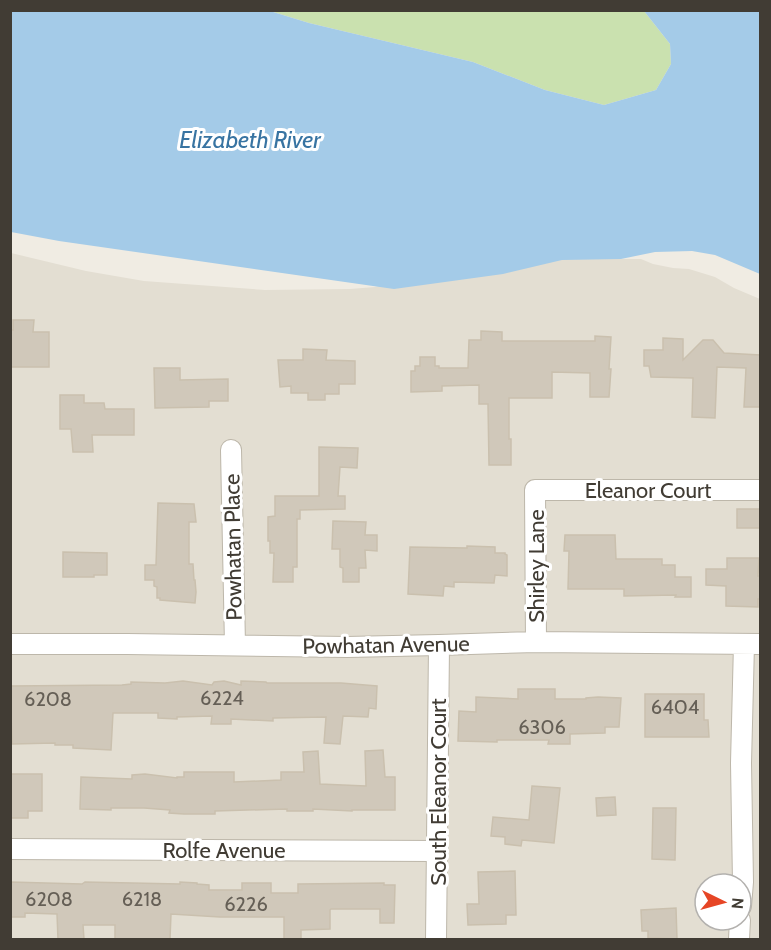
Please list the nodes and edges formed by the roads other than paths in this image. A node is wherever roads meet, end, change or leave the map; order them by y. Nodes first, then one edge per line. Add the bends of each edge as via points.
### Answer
1 (231, 450) dead end
2 (535, 490) joint
3 (760, 490) edge
4 (536, 642) junction
5 (10, 644) edge
6 (752, 644) edge
7 (235, 645) junction
8 (439, 645) junction
9 (10, 849) edge
10 (438, 851) junction
11 (743, 872) edge
12 (436, 939) edge

1 - 7 street, Powhatan Place
2 - 3 street, Eleanor Court
2 - 4 street, Shirley Lane
4 - 6 street, Powhatan Avenue
4 - 8 street, Powhatan Avenue
5 - 7 street, Powhatan Avenue
6 - 11 street via 741,763
7 - 8 street, Powhatan Avenue
8 - 10 street, South Eleanor Court
9 - 10 street, Rolfe Avenue
10 - 12 street, South Eleanor Court

